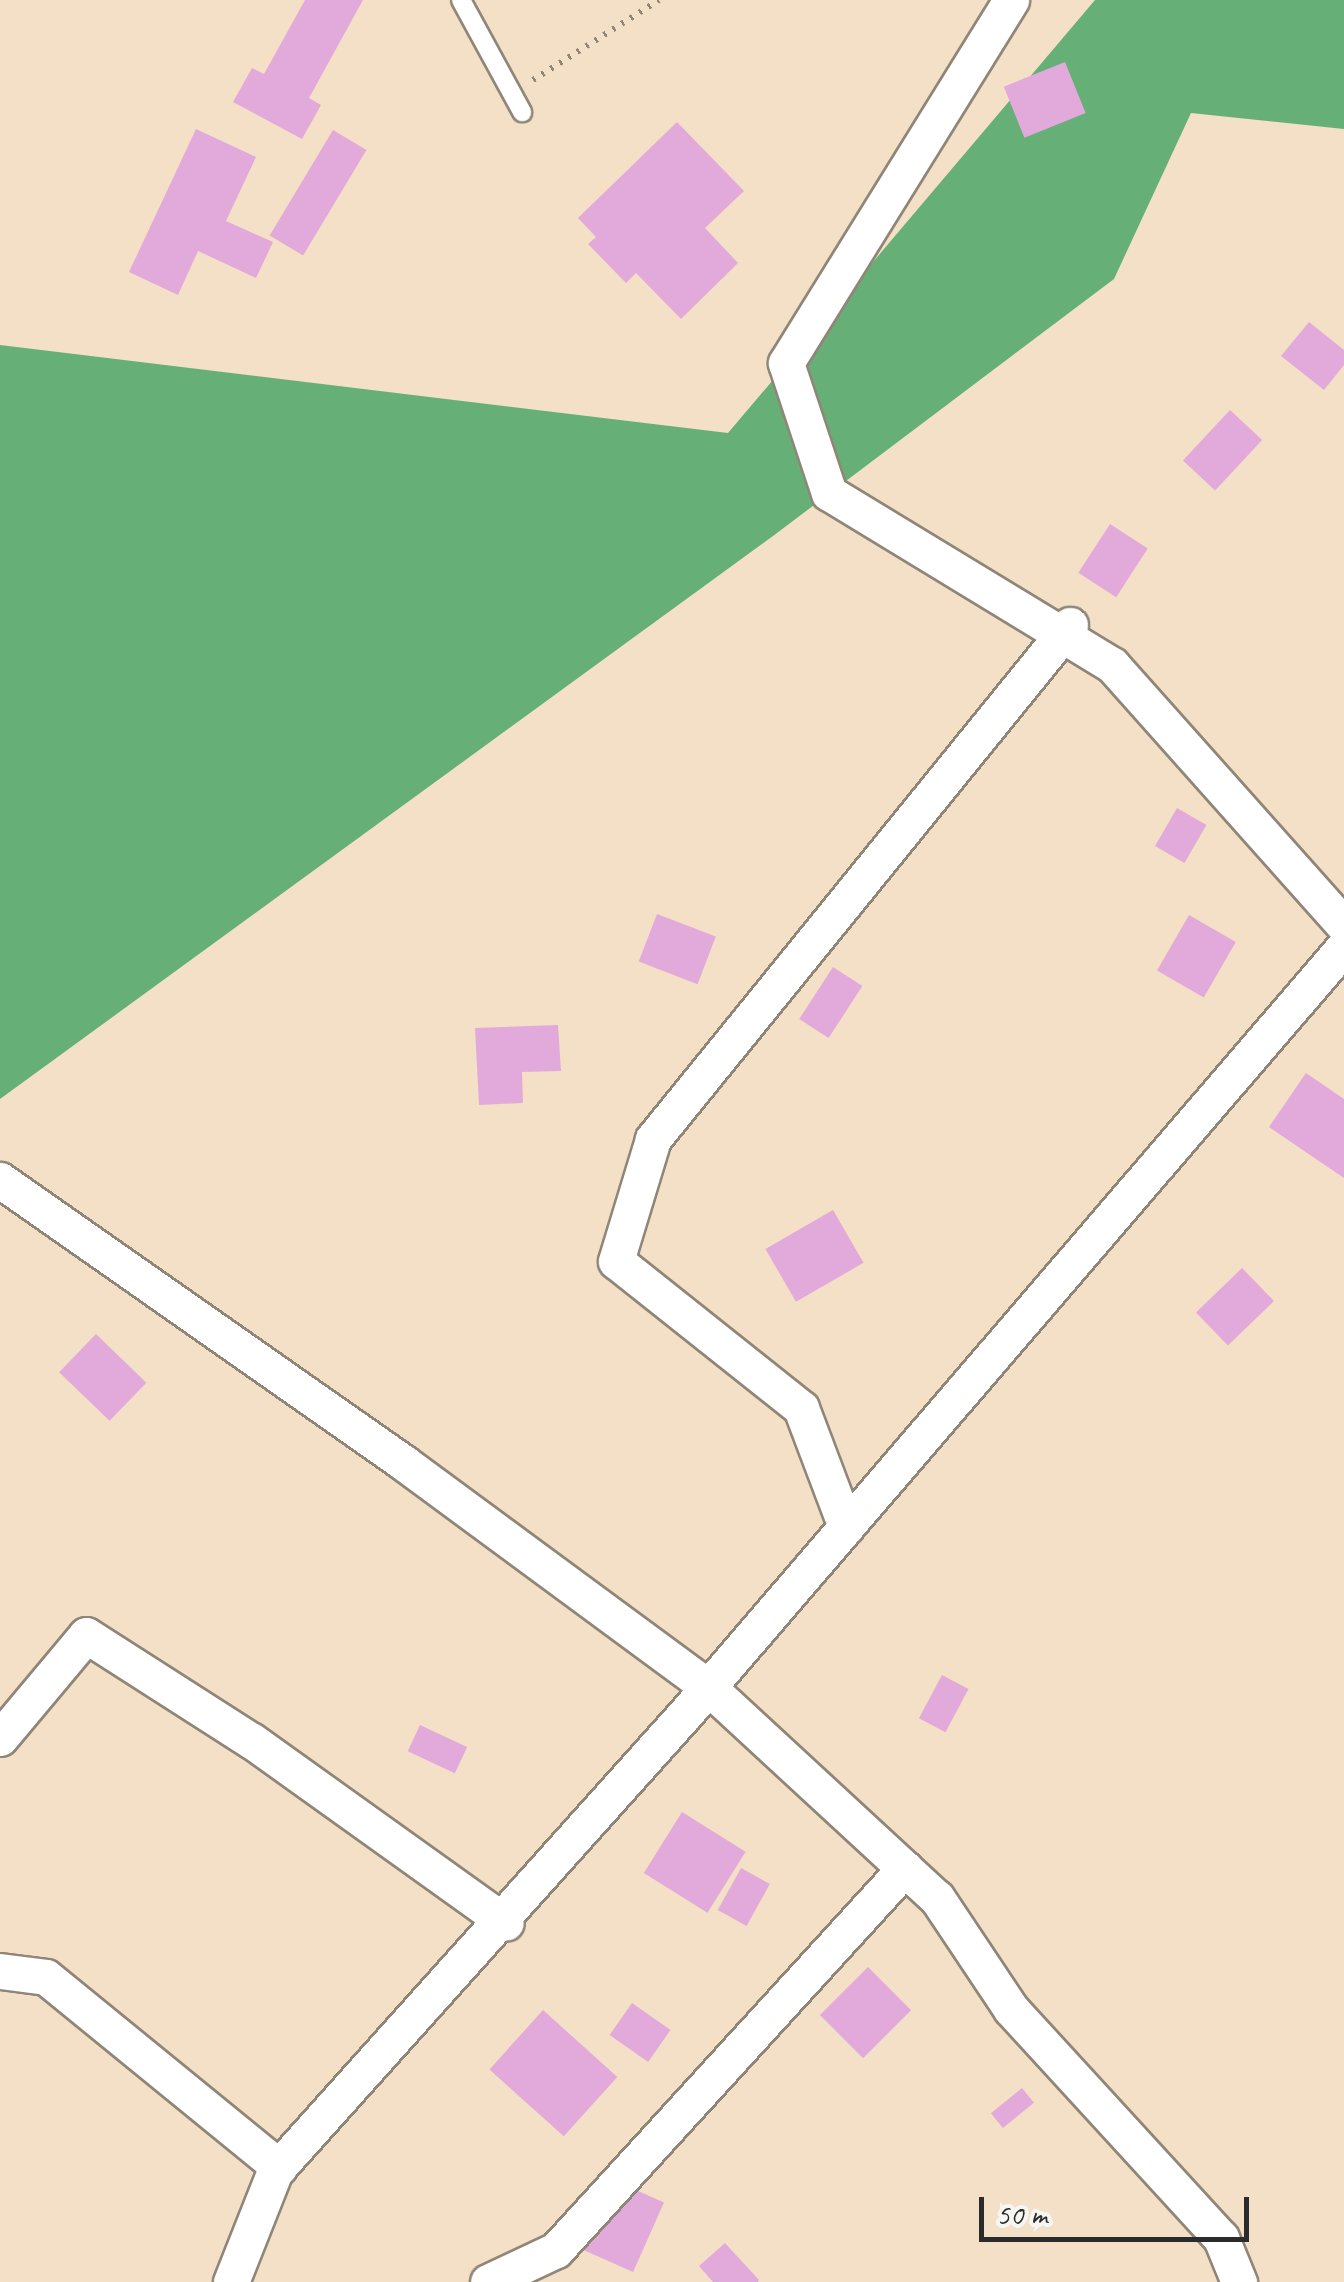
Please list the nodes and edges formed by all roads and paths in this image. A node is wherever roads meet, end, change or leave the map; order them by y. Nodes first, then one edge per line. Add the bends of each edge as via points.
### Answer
1 (461, 0) edge
2 (658, 0) edge
3 (1012, 0) edge
4 (512, 93) junction
5 (522, 112) dead end
6 (1066, 630) junction
7 (1344, 924) edge
8 (1344, 947) edge
9 (0, 1180) edge
10 (846, 1526) junction
11 (708, 1687) junction
12 (0, 1738) edge
13 (905, 1868) junction
14 (504, 1921) junction
15 (0, 1971) edge
16 (278, 2167) junction
17 (231, 2282) edge
18 (488, 2282) edge
19 (1239, 2282) edge

1 - 4 lane
2 - 4 path
3 - 6 street via 786,363 829,493
4 - 5 lane
6 - 7 street via 1112,665
6 - 10 street via 653,1139 616,1261 802,1408
8 - 10 street
9 - 11 street via 404,1463
10 - 11 street
11 - 13 street
11 - 14 street
12 - 14 street via 86,1635 252,1740
13 - 18 street via 556,2250
13 - 19 street via 937,1898 1011,2009 1220,2238
14 - 16 street
15 - 16 street via 46,1977
16 - 17 street

